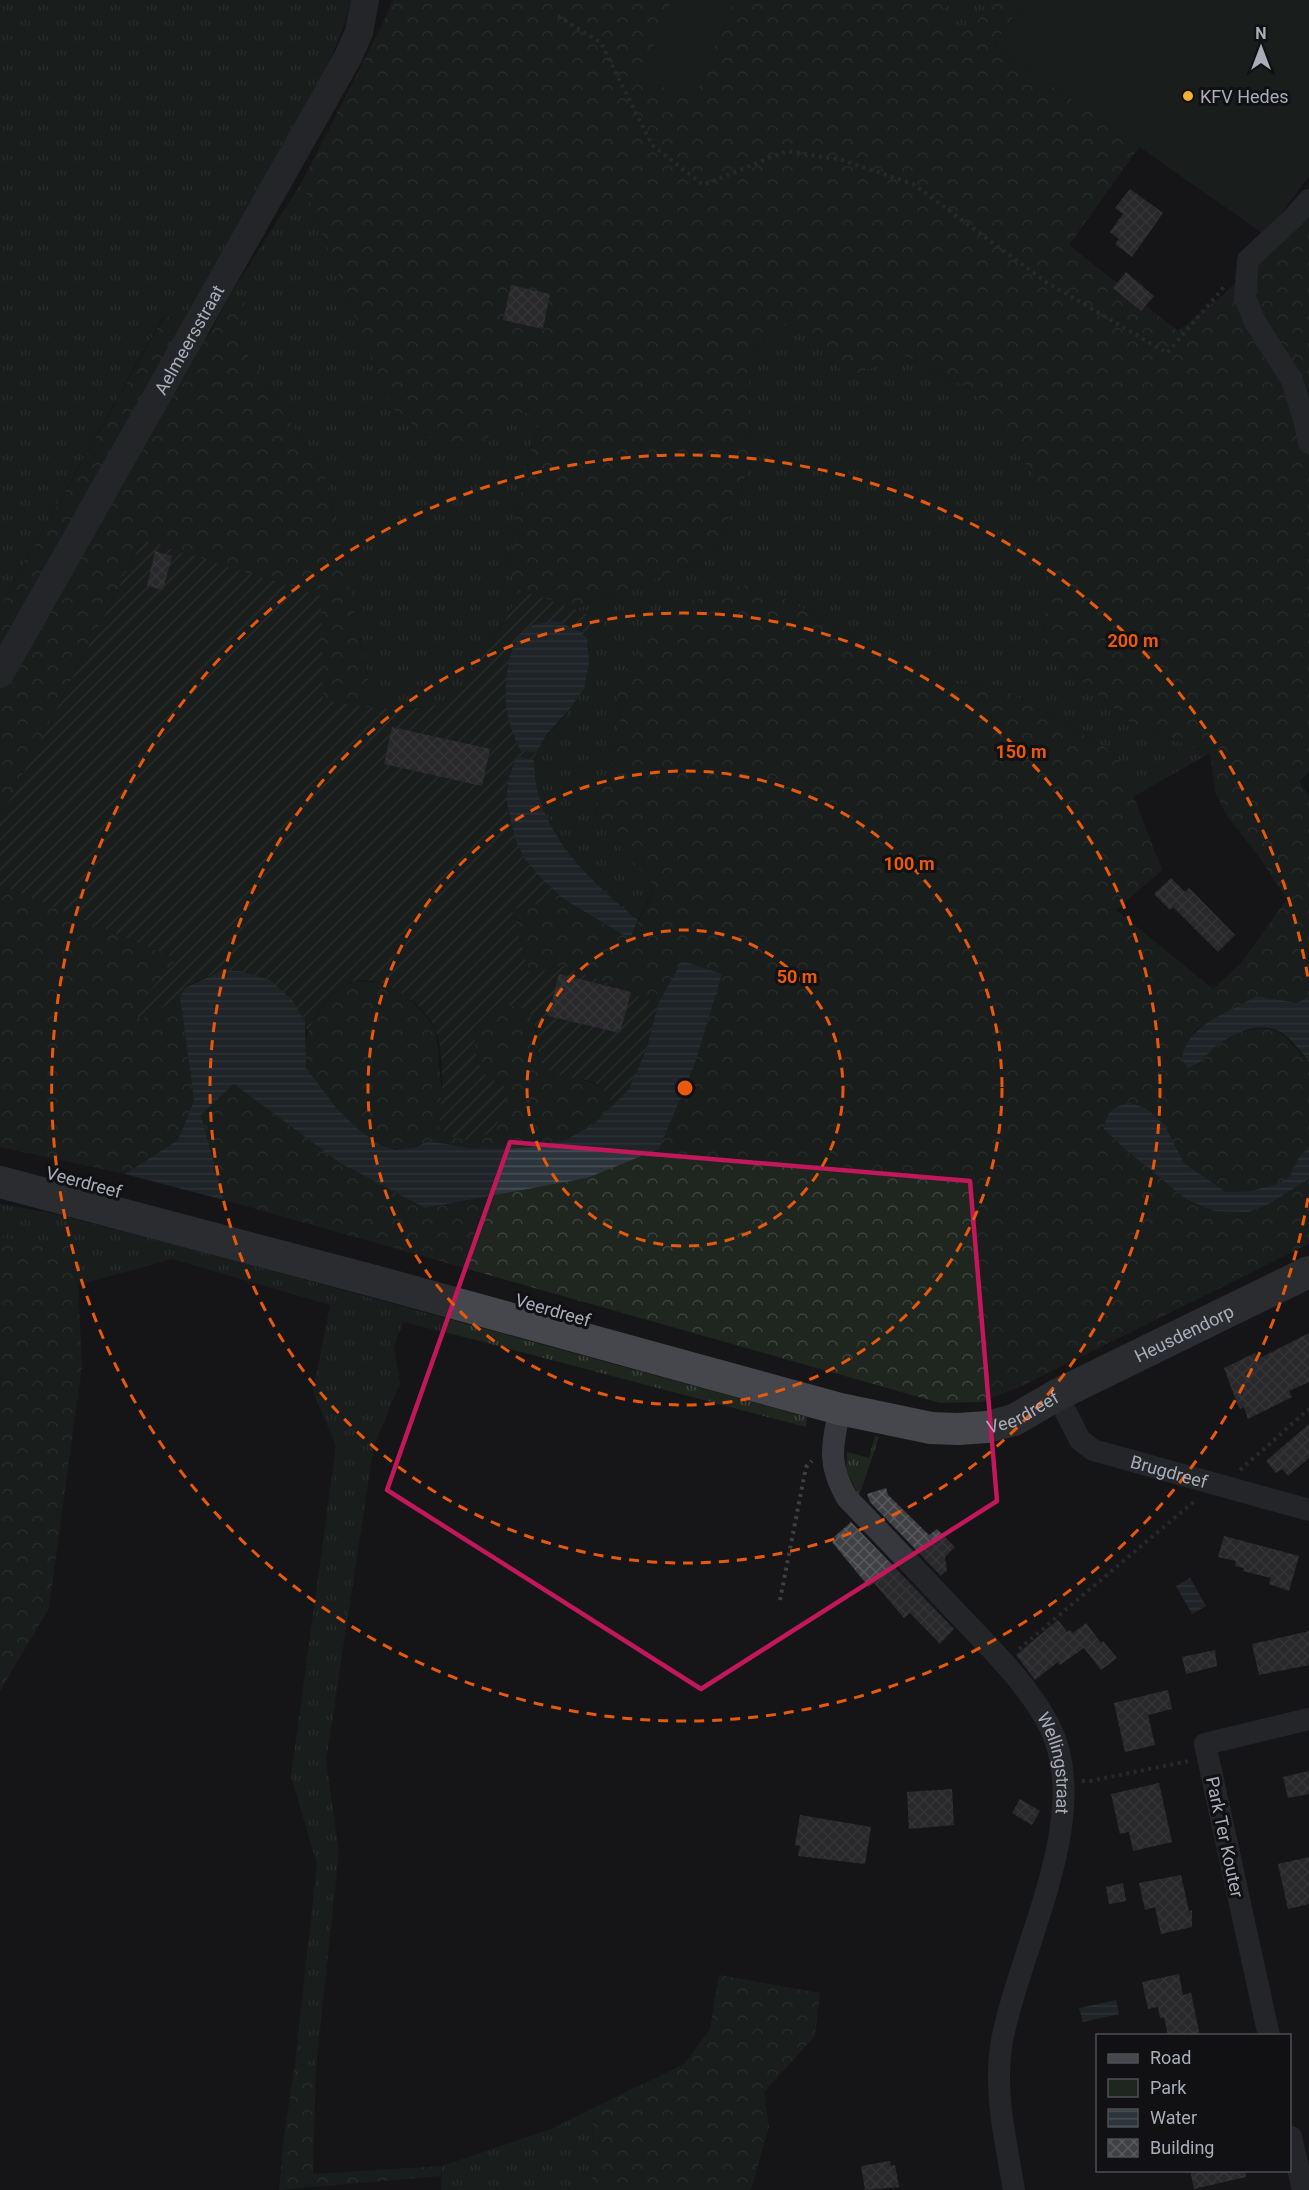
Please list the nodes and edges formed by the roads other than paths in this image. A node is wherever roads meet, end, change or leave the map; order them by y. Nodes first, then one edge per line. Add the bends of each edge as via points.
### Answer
1 (365, 0) edge
2 (1309, 200) edge
3 (1309, 442) edge
4 (0, 674) edge
5 (0, 1162) edge
6 (0, 1182) edge
7 (380, 1272) junction
8 (1309, 1272) edge
9 (1057, 1395) junction
10 (843, 1399) junction
11 (1309, 1510) edge
12 (1309, 1719) edge
13 (1269, 2034) edge
14 (1296, 2134) edge
15 (1014, 2190) edge
16 (1303, 2190) edge

1 - 4 street, Aelmeersstraat via 359,32 348,57
2 - 3 street via 1248,260 1245,298 1255,322 1292,380
5 - 7 main road, Veerdreef via 32,1168
6 - 7 main road, Veerdreef
7 - 10 main road, Veerdreef
8 - 9 main road, Heusdendorp
9 - 10 main road, Veerdreef via 993,1412 963,1414
9 - 11 street, Brugdreef via 1080,1440 1093,1450
10 - 15 street, Wellingstraat via 832,1462 847,1498 1004,1661 1029,1694 1060,1752 1064,1780 1062,1824 1002,2042 998,2076
12 - 13 street, Park Ter Kouter via 1205,1744
14 - 16 street

